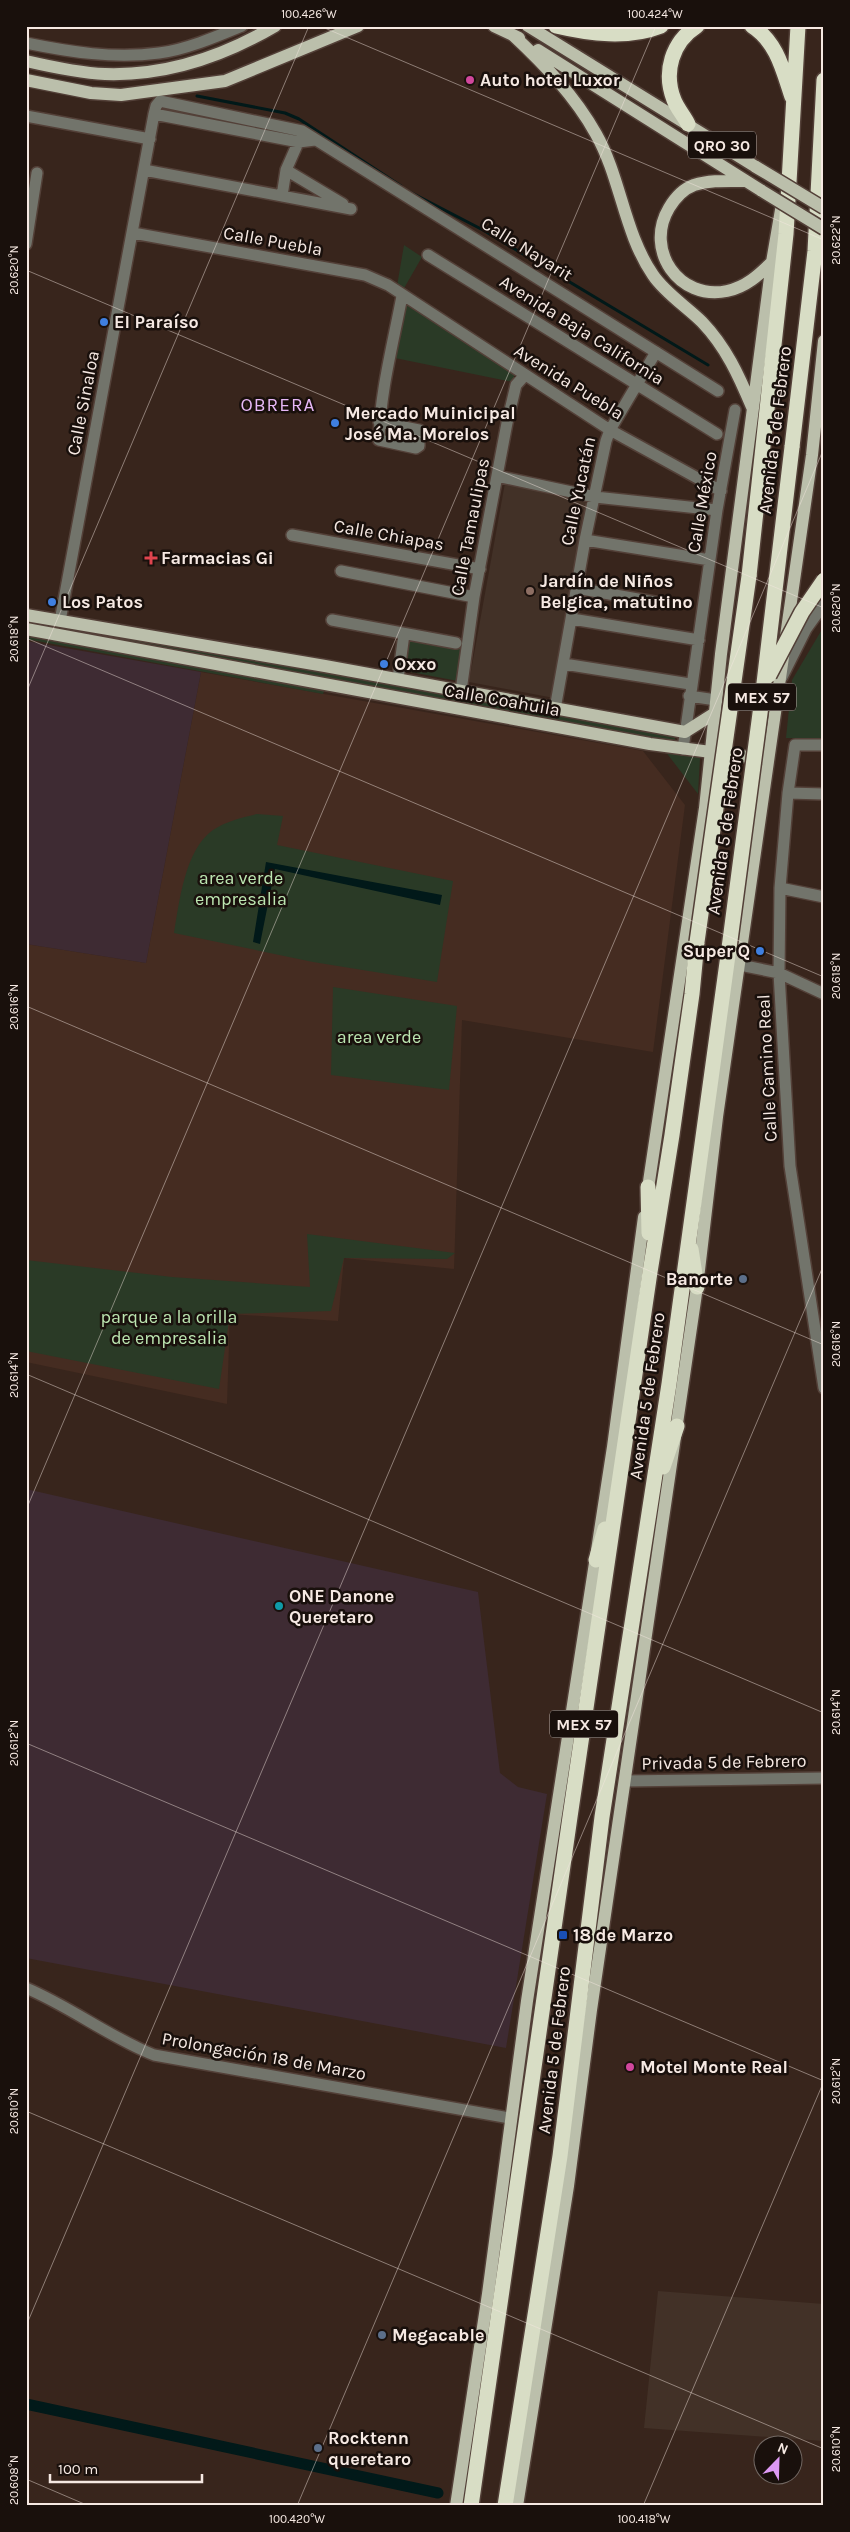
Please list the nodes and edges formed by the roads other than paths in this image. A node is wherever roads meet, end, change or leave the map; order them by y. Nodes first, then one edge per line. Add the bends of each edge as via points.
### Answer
1 (242, 26) edge
2 (276, 26) edge
3 (358, 26) edge
4 (494, 26) edge
5 (528, 26) edge
6 (556, 26) edge
7 (661, 26) edge
8 (697, 26) edge
9 (752, 26) edge
10 (798, 26) edge
11 (513, 34) junction
12 (26, 43) edge
13 (26, 61) edge
14 (26, 80) edge
15 (824, 80) edge
16 (158, 102) joint
17 (795, 106) junction
18 (154, 114) junction
19 (26, 116) edge
20 (688, 124) junction
21 (301, 136) junction
22 (793, 137) junction
23 (150, 139) junction
24 (144, 170) junction
25 (286, 170) junction
26 (37, 173) dead end
27 (744, 181) junction
28 (282, 196) junction
29 (824, 208) edge
30 (824, 229) edge
31 (133, 233) junction
32 (26, 244) edge
33 (428, 255) dead end
34 (772, 262) junction
35 (402, 296) junction
36 (824, 341) edge
37 (656, 352) junction
38 (525, 375) junction
39 (636, 385) junction
40 (718, 391) dead end
41 (753, 409) junction
42 (736, 410) dead end
43 (379, 422) junction
44 (610, 430) junction
45 (717, 434) dead end
46 (497, 476) junction
47 (721, 491) junction
48 (595, 497) junction
49 (717, 510) junction
50 (292, 535) dead end
51 (585, 540) junction
52 (710, 560) junction
53 (480, 569) junction
54 (341, 571) dead end
55 (824, 580) edge
56 (576, 588) junction
57 (474, 597) junction
58 (660, 603) dead end
59 (824, 604) edge
60 (26, 615) edge
61 (572, 619) junction
62 (332, 620) dead end
63 (60, 621) junction
64 (26, 629) edge
65 (404, 634) junction
66 (699, 640) junction
67 (456, 643) dead end
68 (564, 664) junction
69 (398, 679) junction
70 (772, 683) junction
71 (690, 690) junction
72 (461, 691) junction
73 (716, 700) junction
74 (555, 709) junction
75 (715, 713) junction
76 (685, 732) junction
77 (824, 745) edge
78 (683, 749) junction
79 (710, 752) junction
80 (766, 760) junction
81 (788, 793) junction
82 (824, 794) edge
83 (780, 888) junction
84 (824, 897) edge
85 (740, 966) junction
86 (779, 973) junction
87 (824, 994) edge
88 (648, 1188) junction
89 (689, 1234) junction
90 (650, 1272) junction
91 (697, 1287) junction
92 (824, 1388) edge
93 (677, 1426) junction
94 (620, 1480) junction
95 (650, 1506) junction
96 (596, 1560) junction
97 (824, 1778) edge
98 (625, 1781) junction
99 (26, 1988) edge
100 (510, 2118) junction
101 (456, 2506) edge
102 (471, 2506) edge
103 (506, 2506) edge
104 (517, 2506) edge

1 - 12 street via 151,54 122,56 71,52
2 - 13 main road via 244,44 182,65 106,74
3 - 14 main road via 216,82 121,94 91,93
4 - 11 main road
5 - 20 main road
6 - 7 highway via 620,35
8 - 20 highway via 677,45 671,60 674,101
9 - 17 highway via 771,43
10 - 17 highway, Avenida 5 de Febrero / MEX 57
11 - 27 main road
11 - 41 main road via 546,65 596,134 622,196 636,243 654,276 724,348
15 - 70 highway, Avenida 5 de Febrero / MEX 57, bridge via 815,251 792,447
16 - 18 street, Calle Sinaloa
16 - 21 street, Calle Nayarit
17 - 22 highway, Avenida 5 de Febrero / MEX 57
18 - 21 street, Calle Nayarit
18 - 23 street, Calle Sinaloa
19 - 23 street
20 - 29 main road, QRO 30, bridge
21 - 25 street
21 - 37 street, Calle Nayarit via 315,140
22 - 34 main road, Avenida 5 de Febrero
22 - 90 highway, Avenida 5 de Febrero / MEX 57, bridge via 786,234 749,576
23 - 24 street, Calle Sinaloa
24 - 28 street
24 - 31 street, Calle Sinaloa
25 - 28 street
25 - 28 street via 351,209
26 - 32 street
27 - 30 main road, QRO 30, bridge
27 - 34 main road via 714,181 692,186 675,198 664,216 659,239 664,261 682,282 707,292 728,291 757,278
31 - 35 street, Calle Puebla via 365,275 388,285
31 - 63 street, Calle Sinaloa
33 - 39 street, Avenida Baja California
34 - 41 main road, Avenida 5 de Febrero
35 - 38 street, Avenida Puebla
35 - 43 street
36 - 70 main road, Avenida 5 de Febrero via 812,454
37 - 39 street, Calle Yucatán
37 - 40 street, Calle Nayarit
38 - 44 street, Avenida Puebla
38 - 46 street, Calle Tamaulipas via 516,385
39 - 44 street, Calle Yucatán
39 - 45 street, Avenida Baja California
41 - 73 main road, Avenida 5 de Febrero
42 - 47 street, Calle México
43 - 43 street via 379,441 419,446 421,434 417,430
44 - 47 street, Avenida Puebla
44 - 48 street, Calle Yucatán
46 - 48 street
46 - 53 street, Calle Tamaulipas
47 - 49 street, Calle México
48 - 49 street
48 - 51 street, Calle Yucatán
49 - 52 street, Calle México
50 - 53 street, Calle Chiapas
51 - 52 street
51 - 56 street, Calle Yucatán
52 - 66 street, Calle México
53 - 57 street, Calle Tamaulipas
54 - 57 street
55 - 70 highway, bridge via 802,612
56 - 58 street
56 - 61 street, Calle Yucatán
57 - 72 street, Calle Tamaulipas
59 - 70 street
60 - 63 main road, Calle Coahuila
61 - 66 street
61 - 68 street, Calle Yucatán
62 - 65 street
63 - 69 main road, Calle Coahuila
64 - 78 main road, Calle Coahuila
65 - 67 street
65 - 69 street
66 - 71 street, Calle México
68 - 71 street
68 - 74 street, Calle Yucatán
69 - 72 main road, Calle Coahuila
70 - 80 main road, Avenida 5 de Febrero
70 - 89 highway, Avenida 5 de Febrero / MEX 57, bridge via 729,948
71 - 73 street
71 - 76 street, Calle México
72 - 74 main road, Calle Coahuila
73 - 75 main road, Avenida 5 de Febrero
74 - 76 main road, Calle Coahuila
75 - 76 main road
75 - 79 main road, Avenida 5 de Febrero
76 - 78 street, Calle México
77 - 81 street, Calle Camino Real via 795,745
78 - 79 main road, Calle Coahuila
79 - 80 main road, Calle Coahuila
79 - 88 main road, Avenida 5 de Febrero via 705,808
80 - 85 main road, Avenida 5 de Febrero
81 - 82 street
81 - 83 street, Calle Camino Real
83 - 84 street
83 - 86 street, Calle Camino Real
85 - 86 street
85 - 91 main road, Avenida 5 de Febrero via 717,1117
86 - 87 street
86 - 92 street, Calle Camino Real via 790,1166
88 - 90 highway
88 - 96 main road, Avenida 5 de Febrero
89 - 91 highway
89 - 95 highway, Avenida 5 de Febrero / MEX 57
90 - 94 highway, Avenida 5 de Febrero / MEX 57
91 - 93 main road, Avenida 5 de Febrero
93 - 95 highway
93 - 98 main road, Avenida 5 de Febrero
94 - 96 highway
94 - 102 highway, Avenida 5 de Febrero / MEX 57
95 - 103 highway, Avenida 5 de Febrero / MEX 57 via 602,1817 560,2156
96 - 100 main road, Avenida 5 de Febrero
97 - 98 street, Privada 5 de Febrero
98 - 104 main road, Avenida 5 de Febrero via 568,2186
99 - 100 street, Prolongación 18 de Marzo via 110,2035 154,2054
100 - 101 main road, Avenida 5 de Febrero

